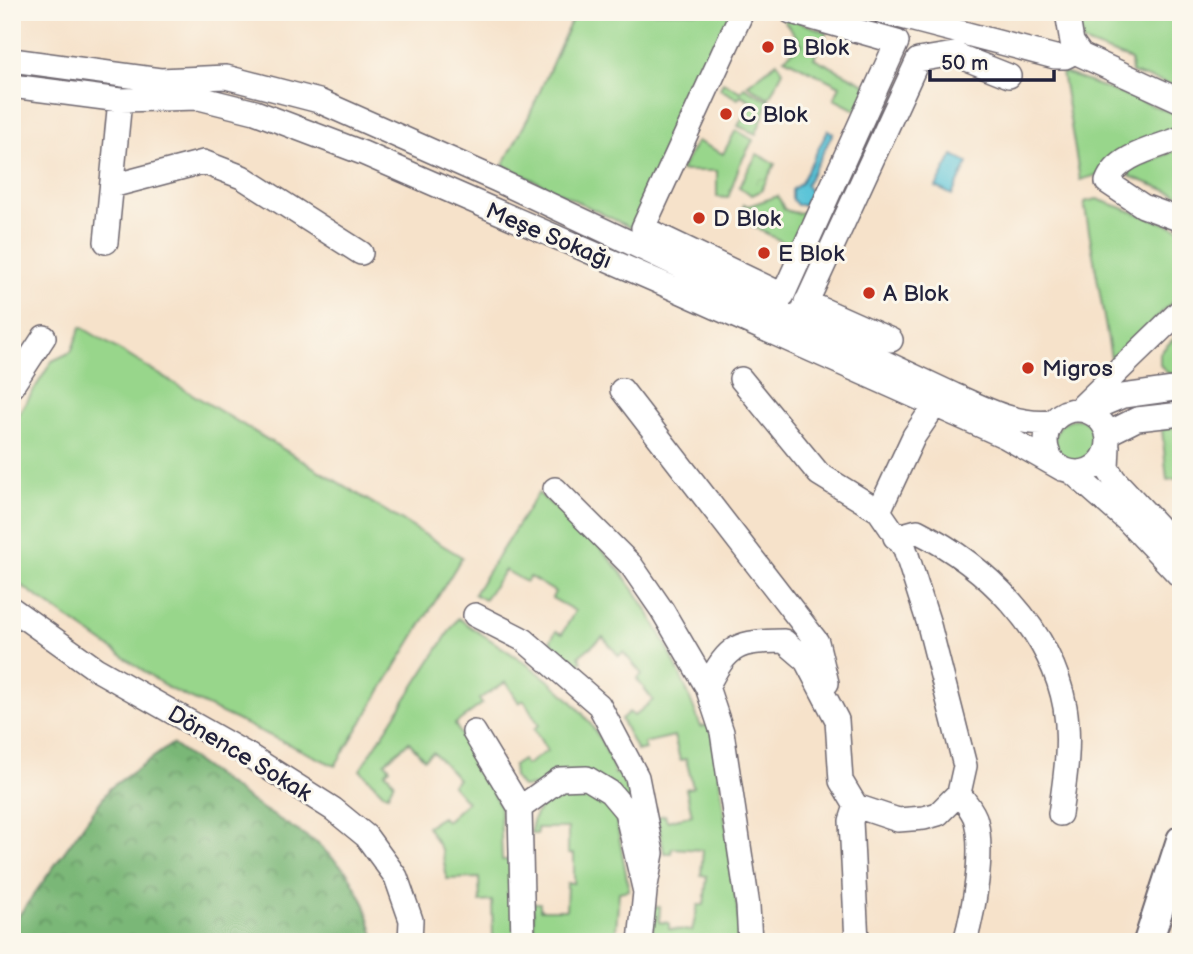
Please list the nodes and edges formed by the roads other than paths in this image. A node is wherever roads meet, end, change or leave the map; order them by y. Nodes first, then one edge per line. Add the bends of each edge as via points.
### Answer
1 (742, 12) edge
2 (791, 12) edge
3 (883, 12) edge
4 (1067, 12) edge
5 (1077, 51) junction
6 (12, 60) edge
7 (1009, 76) dead end
8 (12, 86) edge
9 (120, 100) junction
10 (1181, 101) edge
11 (1181, 138) edge
12 (112, 186) junction
13 (1122, 192) junction
14 (1181, 209) edge
15 (1181, 220) edge
16 (106, 242) dead end
17 (361, 253) dead end
18 (700, 265) junction
19 (1181, 296) edge
20 (1181, 310) edge
21 (802, 312) junction
22 (44, 337) dead end
23 (891, 341) dead end
24 (1122, 368) junction
25 (741, 379) dead end
26 (12, 386) edge
27 (1181, 388) edge
28 (622, 390) dead end
29 (935, 405) junction
30 (1082, 411) junction
31 (1181, 414) edge
32 (1052, 422) junction
33 (1108, 439) junction
34 (1067, 470) junction
35 (555, 489) dead end
36 (879, 511) junction
37 (895, 537) junction
38 (1181, 551) edge
39 (1181, 577) edge
40 (12, 608) edge
41 (475, 615) dead end
42 (707, 687) junction
43 (837, 720) junction
44 (474, 732) dead end
45 (959, 793) junction
46 (856, 806) junction
47 (520, 808) junction
48 (1060, 814) dead end
49 (1181, 840) edge
50 (645, 892) junction
51 (411, 942) edge
52 (523, 942) edge
53 (640, 942) edge
54 (750, 942) edge
55 (857, 942) edge
56 (965, 942) edge
57 (1148, 942) edge

1 - 18 street via 643,228
2 - 18 street via 897,42 783,295
3 - 5 street via 1055,57
4 - 5 street
5 - 10 street
6 - 18 street, Meşe Sokağı via 160,80 226,77 294,93
7 - 21 street via 954,54 918,60
8 - 9 street, Meşe Sokağı
9 - 12 street
9 - 29 street, Meşe Sokağı via 199,98 255,112 339,144
11 - 13 street via 1111,170 1107,182
12 - 16 street
12 - 17 street via 203,162 242,177
13 - 14 street
13 - 15 street via 1143,206
18 - 21 street, Meşe Sokağı
19 - 24 street via 1138,341
20 - 24 street
21 - 23 street
21 - 32 street, Meşe Sokağı via 999,414 1034,424
22 - 26 street
24 - 30 street
25 - 36 street via 819,474
27 - 30 street via 1123,396
28 - 43 street via 817,642
29 - 34 street, Meşe Sokağı
29 - 36 street via 914,436
30 - 32 street via 1059,415
30 - 33 street via 1103,424
31 - 33 street via 1137,419
32 - 34 street via 1048,453
33 - 34 street via 1105,454 1091,468
33 - 38 street via 1107,468 1114,479
34 - 39 street, Meşe Sokağı via 1129,522
35 - 42 street via 631,565
36 - 37 street
37 - 45 street via 905,549 950,704 965,766
37 - 48 street via 917,531 976,570 1012,601 1048,655 1065,706 1068,761
40 - 51 street, Dönence Sokak via 96,669 248,755 333,809 366,836 396,877 411,920
41 - 50 street via 524,640 599,705 637,777 652,853
42 - 43 street via 734,648 750,641 784,641 805,659
42 - 54 street via 722,732
43 - 46 street via 841,781
44 - 47 street
45 - 46 street via 937,814 924,818 898,820
45 - 56 street via 976,819 978,847 973,915
46 - 55 street via 850,821
47 - 50 street via 560,779 587,778 610,792 626,811
47 - 52 street
49 - 57 main road
50 - 53 street

